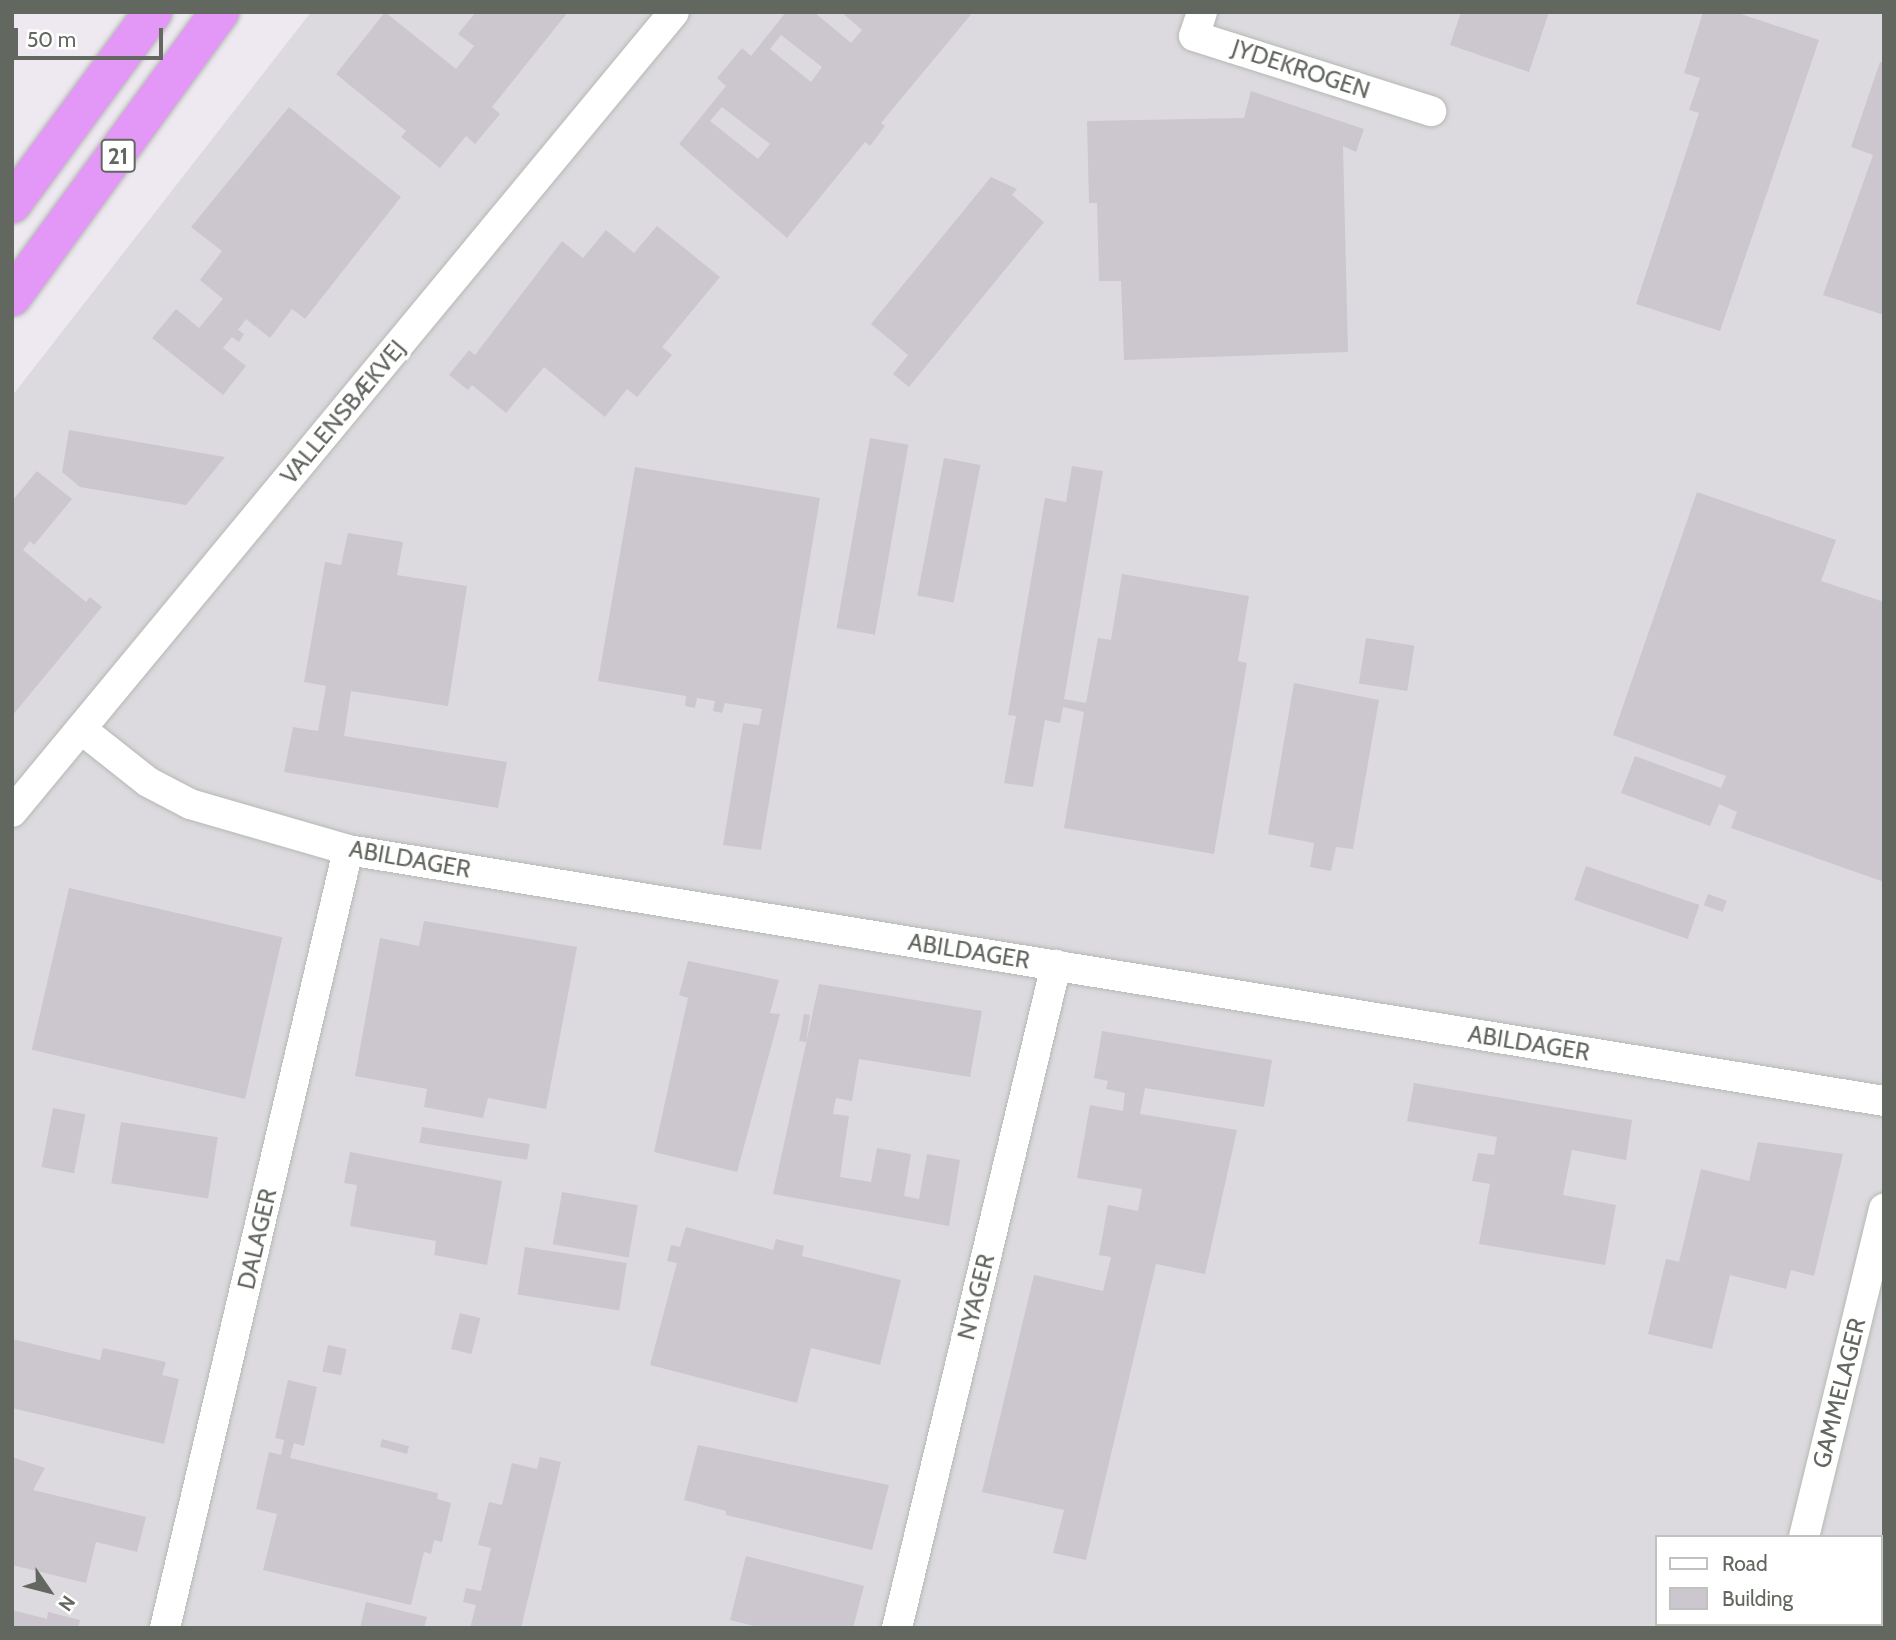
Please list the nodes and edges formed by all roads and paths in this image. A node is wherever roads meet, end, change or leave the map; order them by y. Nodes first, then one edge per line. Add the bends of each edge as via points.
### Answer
1 (124, 12) edge
2 (153, 12) edge
3 (219, 12) edge
4 (247, 12) edge
5 (674, 12) edge
6 (1202, 12) edge
7 (1431, 111) dead end
8 (109, 169) junction
9 (12, 190) edge
10 (12, 204) edge
11 (12, 297) edge
12 (81, 729) junction
13 (12, 812) edge
14 (348, 849) junction
15 (1056, 965) junction
16 (1884, 1101) edge
17 (1884, 1209) edge
18 (1804, 1535) edge
19 (165, 1628) edge
20 (897, 1628) edge

1 - 9 highway
2 - 10 highway, 21
3 - 8 highway, 21
4 - 8 highway
5 - 12 street, VALLENSBÆKVEJ
6 - 7 street, JYDEKROGEN via 1195,36
8 - 11 highway, 21
12 - 13 street, VALLENSBÆKVEJ
12 - 14 street, ABILDAGER via 148,782 190,803
14 - 15 street, ABILDAGER
14 - 19 street, DALAGER
15 - 16 street, ABILDAGER
15 - 20 street, NYAGER
17 - 18 street, GAMMELAGER

